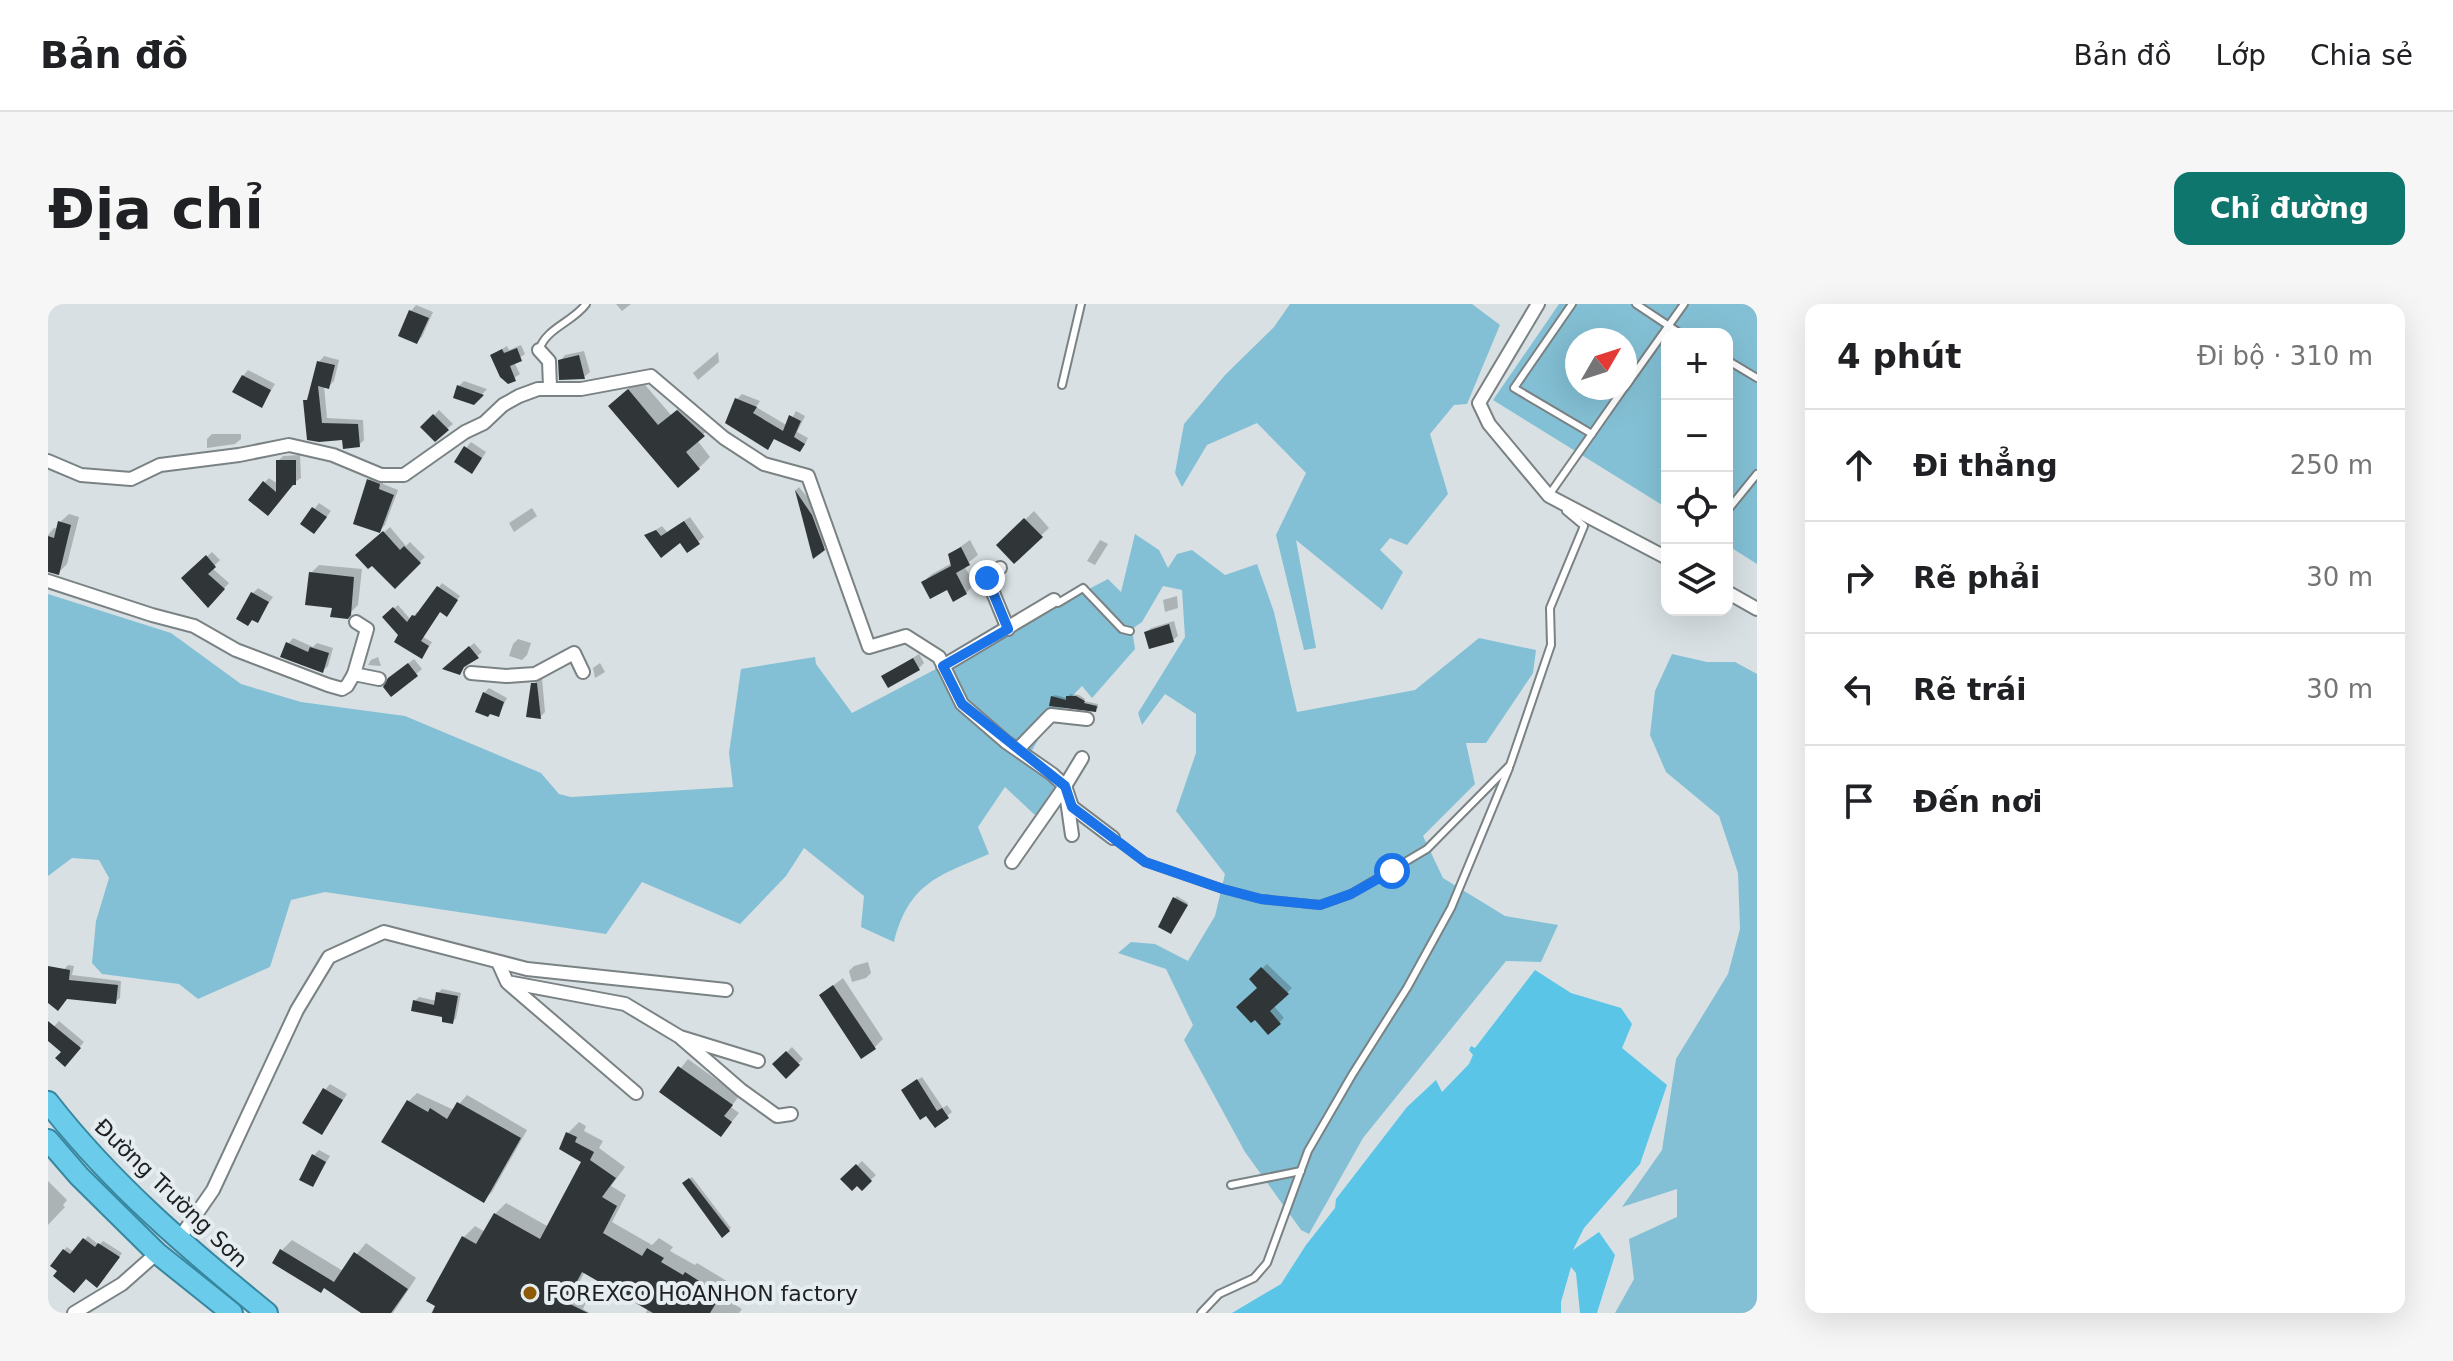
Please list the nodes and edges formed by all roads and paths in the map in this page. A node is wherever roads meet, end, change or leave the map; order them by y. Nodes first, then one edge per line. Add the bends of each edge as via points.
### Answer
1 (586, 304) edge
2 (1081, 304) edge
3 (1538, 304) edge
4 (1572, 304) edge
5 (1636, 304) edge
6 (1684, 304) edge
7 (1668, 326) junction
8 (1671, 328) edge
9 (539, 350) joint
10 (1733, 364) edge
11 (1637, 371) edge
12 (1757, 378) edge
13 (1062, 385) dead end
14 (550, 387) junction
15 (1616, 400) edge
16 (1592, 434) junction
17 (48, 461) edge
18 (1757, 474) edge
19 (1549, 496) junction
20 (1733, 504) edge
21 (1661, 555) edge
22 (1000, 568) dead end
23 (48, 581) edge
24 (1733, 595) edge
25 (1054, 600) joint
26 (1757, 609) edge
27 (356, 622) dead end
28 (1008, 629) junction
29 (1130, 631) dead end
30 (943, 666) junction
31 (583, 672) dead end
32 (471, 673) dead end
33 (354, 674) junction
34 (379, 679) dead end
35 (1087, 719) dead end
36 (1019, 748) junction
37 (1082, 758) dead end
38 (1510, 765) junction
39 (1065, 786) junction
40 (1072, 835) dead end
41 (1113, 838) joint
42 (1012, 862) dead end
43 (498, 962) junction
44 (507, 982) junction
45 (726, 990) dead end
46 (680, 1037) junction
47 (758, 1061) dead end
48 (636, 1093) dead end
49 (48, 1102) edge
50 (791, 1114) dead end
51 (48, 1140) edge
52 (1301, 1171) junction
53 (1231, 1185) dead end
54 (179, 1239) junction
55 (157, 1253) junction
56 (74, 1313) edge
57 (232, 1313) edge
58 (267, 1313) edge
59 (1201, 1313) edge

1 - 9 lane via 543,338
2 - 13 lane
3 - 19 street via 1479,403 1489,424
4 - 16 lane via 1514,388
5 - 7 lane
6 - 7 lane
7 - 8 lane
7 - 11 lane
9 - 14 street via 549,361
10 - 12 lane
14 - 17 street via 503,405 404,475 381,475 333,455 289,445 160,465 131,479 81,475
14 - 30 street via 581,389 651,376 724,438 764,464 808,476 869,647 906,636 939,657
15 - 16 lane
16 - 19 lane
18 - 20 lane
19 - 21 street
19 - 38 lane via 1584,526 1550,608 1551,645
22 - 28 street via 987,578
23 - 33 street via 194,626 236,650 328,685 342,689
24 - 26 street
25 - 28 street
25 - 29 lane via 1058,603 1083,588
27 - 33 street via 367,629
28 - 30 street
30 - 36 street via 962,704
31 - 32 street via 574,653 535,674
33 - 34 street
35 - 36 street via 1051,715
36 - 39 street
37 - 39 street
38 - 41 lane via 1427,849 1351,894 1320,905 1223,889 1145,862
38 - 52 lane via 1451,908
39 - 40 street
39 - 41 street via 1072,807
39 - 42 street
43 - 44 street
43 - 45 street
43 - 54 street via 384,932 329,957 297,1010 213,1190
44 - 46 street via 625,1004
44 - 48 street
46 - 47 street
46 - 50 street via 759,1104 777,1116
49 - 54 highway, Đường Trường Sơn via 96,1158
51 - 55 highway, Đường Trường Sơn
52 - 53 lane
52 - 59 lane via 1261,1272 1219,1294
54 - 58 highway, Đường Trường Sơn
55 - 56 street via 122,1284
55 - 57 highway, Đường Trường Sơn

